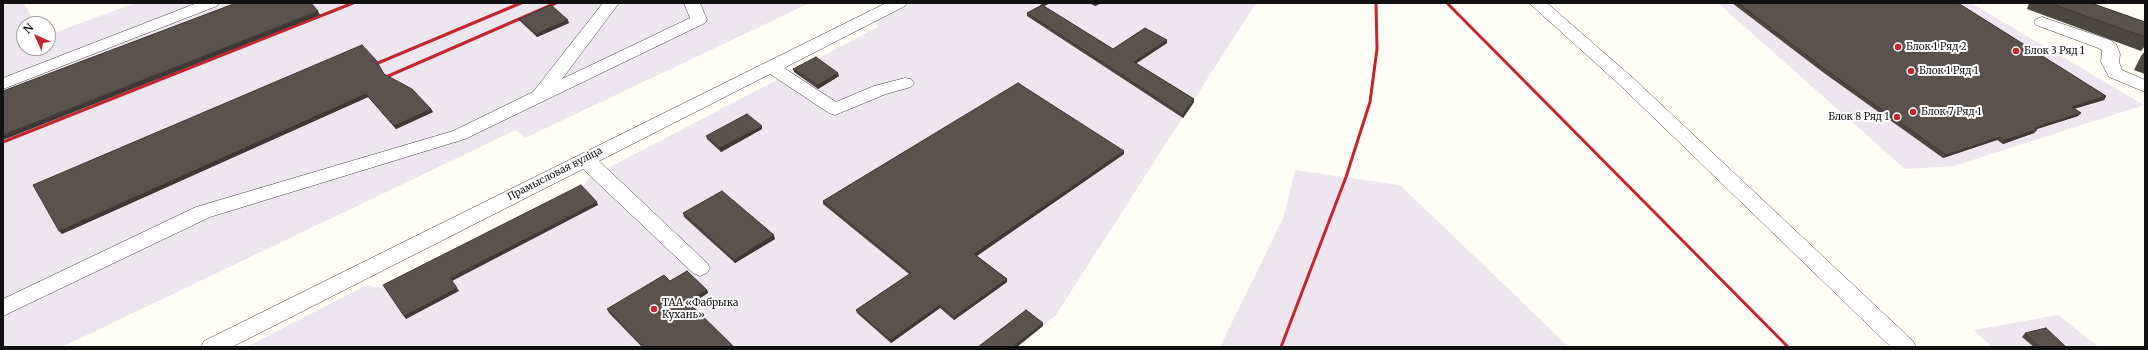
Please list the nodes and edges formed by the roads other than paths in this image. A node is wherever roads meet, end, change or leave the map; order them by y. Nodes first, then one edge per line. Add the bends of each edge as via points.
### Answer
1 (211, 3) edge
2 (611, 3) edge
3 (692, 3) edge
4 (899, 3) edge
5 (1537, 3) edge
6 (2042, 22) dead end
7 (771, 67) junction
8 (905, 83) dead end
9 (3, 84) edge
10 (2145, 87) edge
11 (539, 96) junction
12 (584, 160) junction
13 (700, 268) dead end
14 (3, 308) edge
15 (212, 347) edge
16 (1905, 347) edge

1 - 9 street
2 - 11 street
3 - 11 street via 699,20
4 - 7 street, Прамысловая вуліца
5 - 16 street via 1627,82
6 - 10 street via 2104,44 2110,48 2110,62 2115,73
7 - 8 street via 835,109 880,90
7 - 12 street, Прамысловая вуліца
11 - 14 street via 458,135 203,212
12 - 13 street via 600,172
12 - 15 street, Прамысловая вуліца

